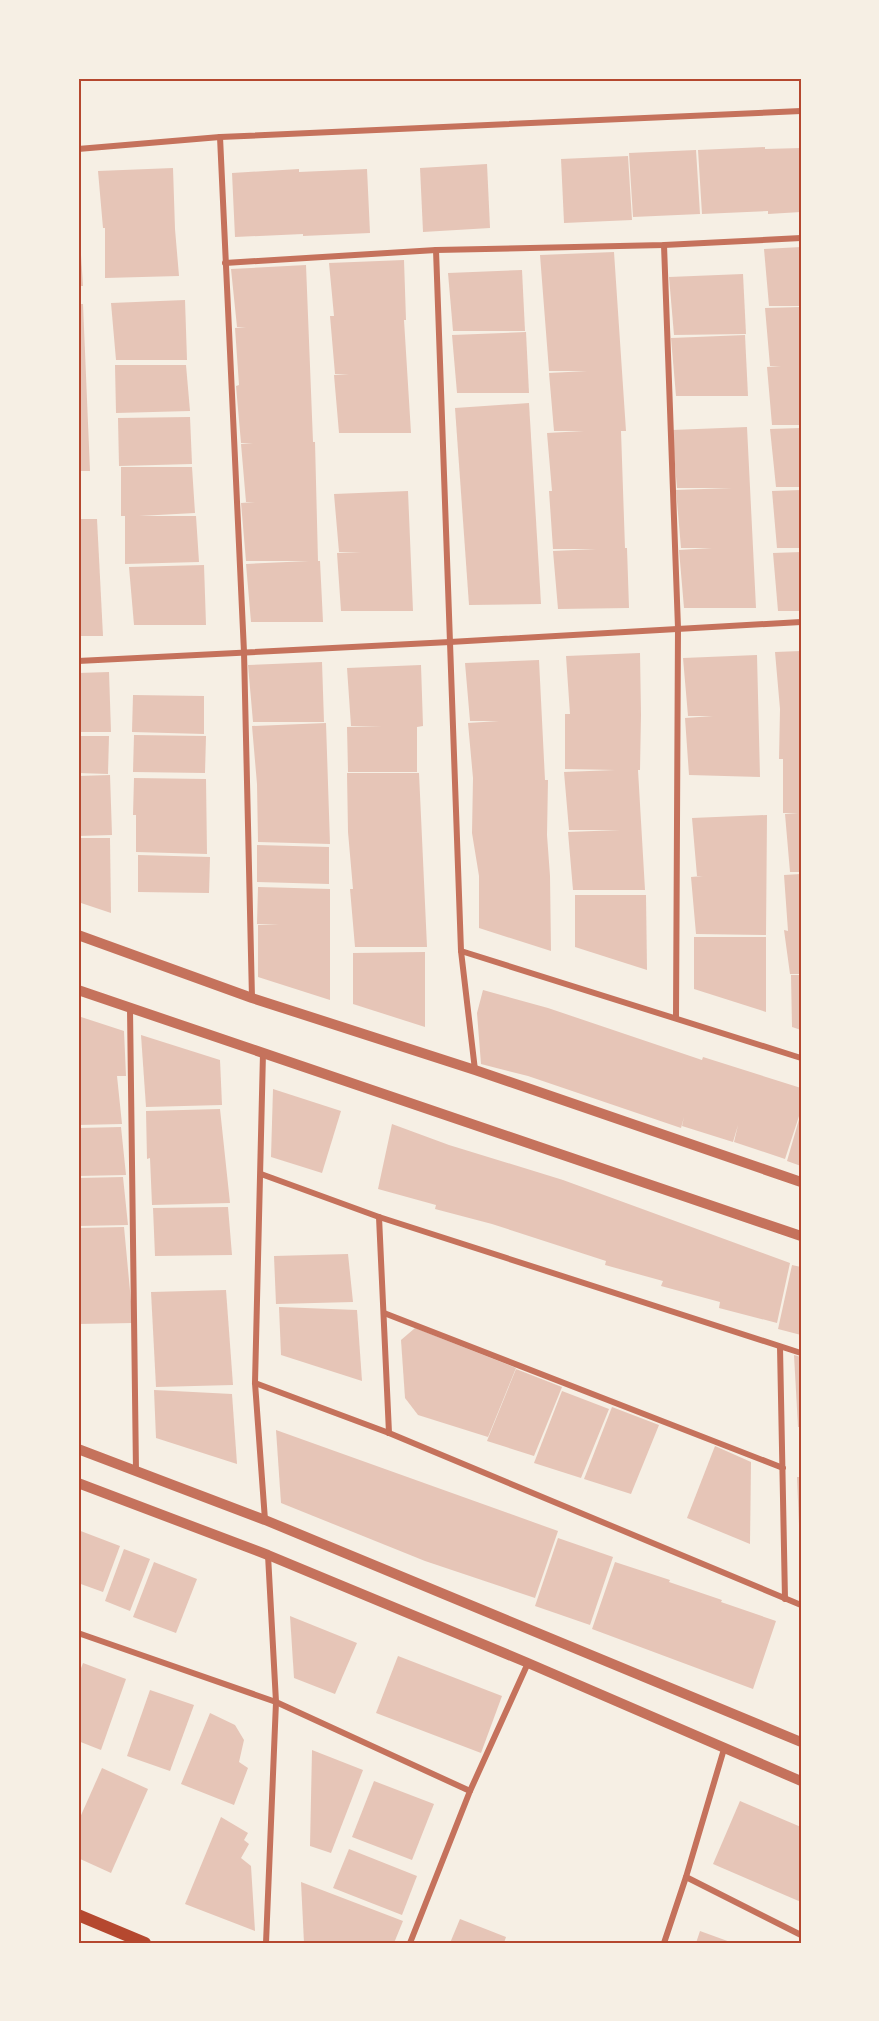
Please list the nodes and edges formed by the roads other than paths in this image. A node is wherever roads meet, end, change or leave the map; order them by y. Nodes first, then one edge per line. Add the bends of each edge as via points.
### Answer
1 (801, 111) edge
2 (220, 137) junction
3 (78, 149) edge
4 (801, 238) edge
5 (664, 245) junction
6 (436, 250) junction
7 (225, 263) junction
8 (801, 622) edge
9 (678, 628) junction
10 (450, 642) junction
11 (243, 652) junction
12 (78, 661) edge
13 (78, 935) edge
14 (461, 951) junction
15 (78, 990) edge
16 (252, 998) junction
17 (130, 1009) junction
18 (676, 1017) junction
19 (263, 1053) junction
20 (801, 1058) edge
21 (475, 1070) junction
22 (261, 1174) junction
23 (801, 1182) edge
24 (379, 1217) junction
25 (801, 1236) edge
26 (384, 1313) junction
27 (780, 1347) junction
28 (801, 1353) edge
29 (255, 1383) junction
30 (389, 1433) junction
31 (78, 1449) edge
32 (783, 1468) junction
33 (136, 1471) junction
34 (78, 1483) edge
35 (265, 1520) junction
36 (268, 1555) junction
37 (785, 1599) junction
38 (801, 1605) edge
39 (78, 1633) edge
40 (528, 1663) junction
41 (276, 1702) junction
42 (801, 1742) edge
43 (724, 1749) junction
44 (801, 1781) edge
45 (470, 1791) junction
46 (686, 1877) junction
47 (78, 1915) edge
48 (801, 1935) edge
49 (145, 1943) edge
50 (266, 1943) edge
51 (410, 1943) edge
52 (664, 1943) edge

1 - 2 street
2 - 3 street
2 - 7 street
4 - 5 street
5 - 6 street
5 - 9 street
6 - 7 street
6 - 10 street
7 - 11 street
8 - 9 street
9 - 10 street
9 - 18 street
10 - 11 street
10 - 14 street
11 - 12 street
11 - 16 street
13 - 16 street
14 - 18 street
14 - 21 street
15 - 17 street
16 - 21 street
17 - 19 street
17 - 33 street
18 - 20 street
19 - 22 street
19 - 25 street
21 - 23 street
22 - 24 street
22 - 29 street
24 - 26 street
24 - 27 street
26 - 30 street
26 - 32 street
27 - 28 street
27 - 32 street
29 - 30 street
29 - 35 street
30 - 37 street
31 - 33 street
32 - 37 street
33 - 35 street
34 - 36 street
35 - 42 street
36 - 40 street
36 - 41 street
37 - 38 street
39 - 41 street
40 - 43 street
40 - 45 street
41 - 45 street
41 - 50 street
43 - 44 street
43 - 46 street
45 - 51 street
46 - 48 street
46 - 52 street
47 - 49 main road

